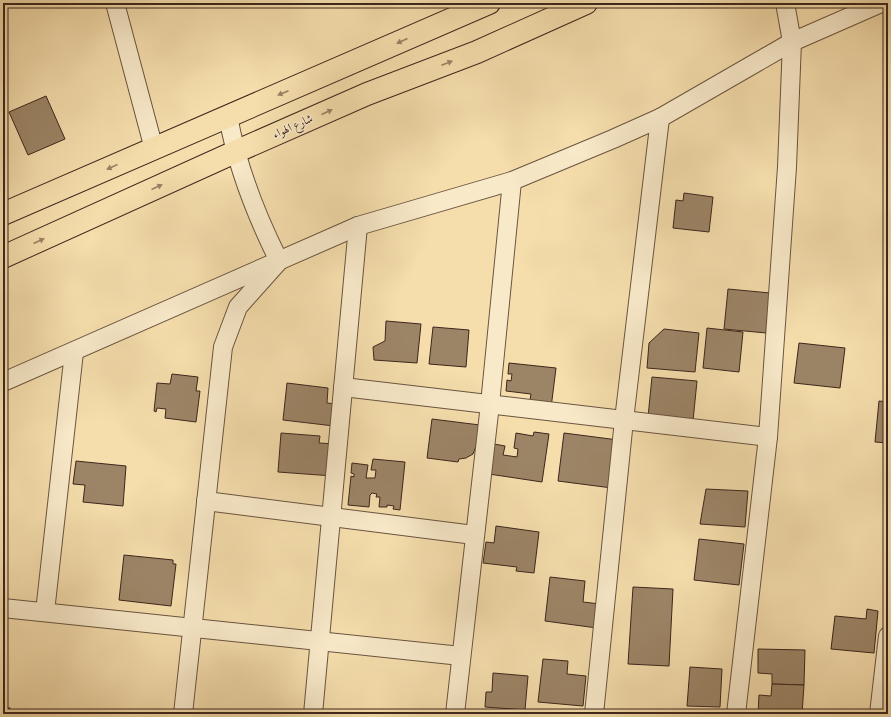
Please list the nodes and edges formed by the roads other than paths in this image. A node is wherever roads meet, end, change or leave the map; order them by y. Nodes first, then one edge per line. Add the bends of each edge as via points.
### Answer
1 (115, 3) edge
2 (489, 3) edge
3 (586, 3) edge
4 (784, 3) edge
5 (881, 3) edge
6 (792, 42) junction
7 (228, 116) junction
8 (660, 118) junction
9 (154, 149) junction
10 (235, 152) junction
11 (512, 181) junction
12 (3, 214) edge
13 (358, 226) junction
14 (3, 257) edge
15 (279, 261) junction
16 (74, 352) junction
17 (3, 382) edge
18 (343, 387) junction
19 (490, 404) junction
20 (624, 420) junction
21 (768, 437) junction
22 (206, 501) junction
23 (331, 517) junction
24 (474, 535) junction
25 (3, 608) edge
26 (45, 612) junction
27 (192, 628) junction
28 (888, 636) edge
29 (320, 641) junction
30 (461, 656) junction
31 (183, 714) edge
32 (313, 714) edge
33 (455, 714) edge
34 (594, 714) edge
35 (736, 714) edge
36 (879, 714) edge

1 - 9 street
2 -> 7 main road
10 -> 3 main road, شارع الهواء via 367,94 477,52
4 - 6 street
5 - 6 street
6 - 8 street
6 - 21 street via 787,167
7 - 9 main road
7 - 10 street
8 - 11 street
8 - 20 street
9 -> 12 main road
14 -> 10 main road, شارع الهواء
10 - 15 street via 265,233
11 - 13 street
11 - 19 street
13 - 15 street
13 - 18 street
15 - 16 street
15 - 22 street via 238,307 223,347
16 - 17 street
16 - 26 street
18 - 19 street
18 - 23 street
19 - 20 street
19 - 24 street
20 - 21 street
20 - 34 street
21 - 35 street
22 - 23 street
22 - 27 street
23 - 24 street
23 - 29 street
24 - 30 street
25 - 26 street
26 - 27 street
27 - 29 street
27 - 31 street
28 - 36 street
29 - 30 street
29 - 32 street
30 - 33 street

